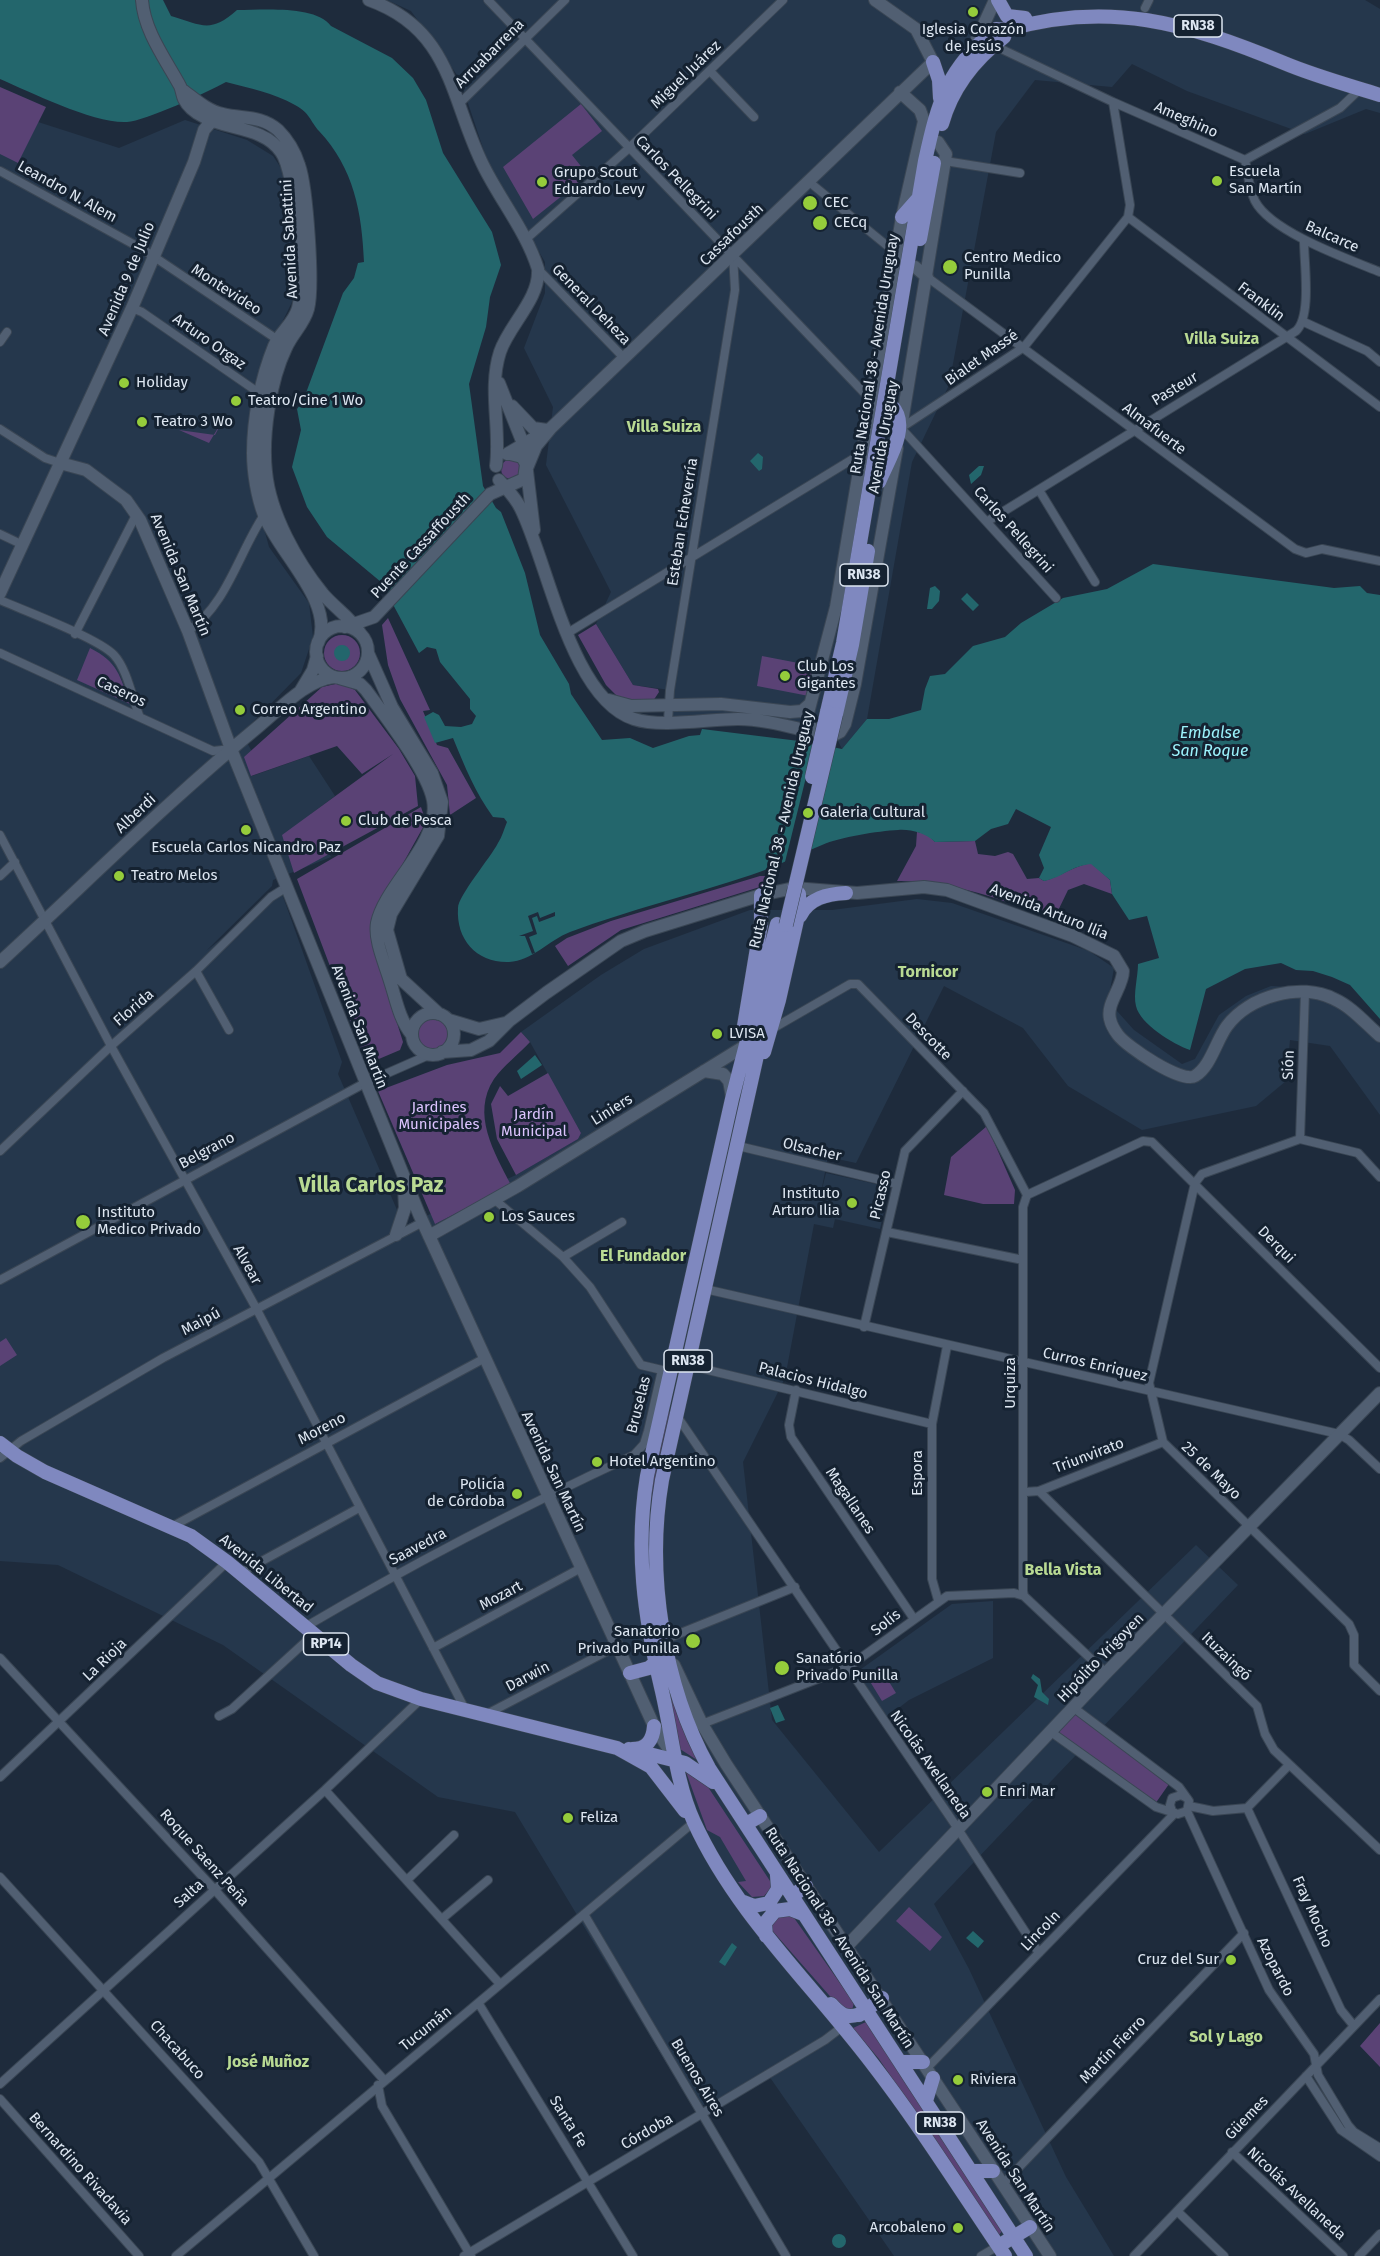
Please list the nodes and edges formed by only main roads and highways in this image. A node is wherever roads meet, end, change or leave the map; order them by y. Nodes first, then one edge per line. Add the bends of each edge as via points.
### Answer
1 (142, 0) edge
2 (369, 0) edge
3 (875, 0) edge
4 (995, 2) edge
5 (1112, 2) dead end
6 (1085, 3) dead end
7 (1147, 4) edge
8 (1030, 18) junction
9 (1009, 28) junction
10 (970, 53) junction
11 (933, 62) junction
12 (961, 65) junction
13 (900, 92) junction
14 (183, 94) junction
15 (1380, 95) edge
16 (940, 99) junction
17 (224, 115) junction
18 (211, 120) junction
19 (202, 137) junction
20 (939, 137) junction
21 (917, 200) junction
22 (902, 217) junction
23 (906, 260) junction
24 (927, 277) junction
25 (282, 342) junction
26 (496, 373) junction
27 (503, 396) junction
28 (266, 397) junction
29 (882, 404) junction
30 (551, 428) junction
31 (901, 428) junction
32 (524, 445) junction
33 (510, 454) junction
34 (60, 463) junction
35 (527, 468) junction
36 (502, 478) junction
37 (879, 482) junction
38 (490, 495) junction
39 (536, 546) junction
40 (0, 593) edge
41 (374, 617) junction
42 (353, 628) junction
43 (317, 650) junction
44 (368, 650) junction
45 (337, 677) junction
46 (298, 694) junction
47 (608, 700) junction
48 (810, 704) junction
49 (832, 713) junction
50 (820, 734) junction
51 (231, 749) junction
52 (794, 888) junction
53 (846, 893) junction
54 (761, 895) junction
55 (786, 926) junction
56 (0, 963) edge
57 (444, 1017) junction
58 (512, 1019) junction
59 (412, 1035) junction
60 (1380, 1036) edge
61 (744, 1046) junction
62 (437, 1053) junction
63 (702, 1071) junction
64 (732, 1099) junction
65 (747, 1102) junction
66 (402, 1173) junction
67 (706, 1212) junction
68 (396, 1235) road end
69 (429, 1236) junction
70 (705, 1289) junction
71 (682, 1312) junction
72 (678, 1334) junction
73 (662, 1370) road end
74 (1380, 1393) edge
75 (676, 1414) junction
76 (3, 1450) edge
77 (662, 1622) joint
78 (669, 1655) junction
79 (655, 1663) junction
80 (630, 1673) junction
81 (654, 1726) junction
82 (617, 1748) junction
83 (632, 1749) junction
84 (675, 1759) junction
85 (731, 1801) junction
86 (760, 1816) junction
87 (694, 1822) junction
88 (746, 1824) junction
89 (776, 1871) junction
90 (806, 1886) junction
91 (792, 1896) junction
92 (741, 1901) junction
93 (803, 1914) junction
94 (766, 1936) junction
95 (847, 1946) junction
96 (793, 1970) junction
97 (882, 1998) junction
98 (863, 2012) junction
99 (842, 2027) junction
100 (900, 2062) junction
101 (928, 2069) junction
102 (926, 2102) junction
103 (970, 2171) junction
104 (993, 2171) junction
105 (1030, 2227) junction
106 (1013, 2237) junction
107 (1001, 2251) edge
108 (1026, 2256) edge
109 (1050, 2256) edge

1 - 14 main road via 150,30
2 - 26 main road via 413,25 443,62 476,149 538,269 534,289 500,352
3 - 11 main road via 915,29
4 - 8 main road via 1011,18
4 - 9 main road via 995,18
4 - 10 main road
5 - 7 main road, RN38
6 - 8 main road, RN38
7 - 15 main road, RN38 via 1305,71
8 - 9 main road, RN38
9 - 10 main road, Ruta Nacional 38 - Avenida Uruguay / RN38 via 996,29
9 - 20 main road, Ruta Nacional 38 - Avenida Uruguay / RN38 via 961,82 948,106
10 - 12 main road, Ruta Nacional 38 - Avenida Uruguay / RN38
11 - 12 main road via 947,74
11 - 13 main road, Cassafousth
11 - 16 main road
12 - 16 main road, Ruta Nacional 38 - Avenida Uruguay / RN38
13 - 22 main road, Avenida Uruguay via 920,110 924,121
13 - 30 main road, Cassafousth
14 - 17 main road, Avenida Sabattini
14 - 18 main road, Avenida Sabattini via 194,111
14 - 19 main road
16 - 20 main road
16 - 21 main road, Ruta Nacional 38 - Avenida Uruguay / RN38
17 - 18 main road
17 - 25 main road, Avenida Sabattini via 266,121 291,146 300,167 310,297 306,315
18 - 19 main road, Avenida 9 de Julio
18 - 25 main road, Avenida Sabattini via 269,141 282,152 289,170 300,295 295,317
19 - 34 main road, Avenida 9 de Julio via 132,308
20 - 23 main road, Ruta Nacional 38 - Avenida Uruguay / RN38
20 - 24 main road, Avenida Uruguay via 945,161
21 - 22 main road
21 - 23 main road, Ruta Nacional 38 - Avenida Uruguay / RN38
22 - 23 main road, Avenida Uruguay
23 - 24 main road
23 - 29 main road, Ruta Nacional 38 - Avenida Uruguay / RN38
23 - 29 main road, Avenida Uruguay
24 - 31 main road, Avenida Uruguay
25 - 28 main road, Avenida Sabattini
26 - 27 main road
26 - 36 main road
27 - 30 main road via 533,428
27 - 32 main road
28 - 42 main road, Avenida Sabattini via 266,473 277,514 315,584
28 - 43 main road, Avenida Sabattini via 253,453 264,515 320,609 322,633
29 - 31 main road via 900,417
29 - 37 main road, Ruta Nacional 38 - Avenida Uruguay / RN38
29 - 48 main road, Avenida Uruguay via 861,454 836,607
29 - 49 main road, Ruta Nacional 38 - Avenida Uruguay / RN38
30 - 32 main road, Cassafousth
30 - 35 main road, Cassafousth via 533,450
31 - 37 main road
31 - 50 main road, Avenida Uruguay via 845,724 836,735
32 - 33 main road, Cassafousth
32 - 35 main road
33 - 35 main road via 522,457
33 - 36 main road via 501,458
34 - 40 main road, Avenida 9 de Julio
34 - 51 main road, Avenida San Martín via 86,470 137,513 188,631
35 - 36 main road via 521,483
35 - 39 main road
36 - 38 main road, Puente Cassaffousth
36 - 38 main road, Puente Cassaffousth
36 - 39 main road via 521,508
37 - 49 main road, Ruta Nacional 38 - Avenida Uruguay / RN38 via 852,645
38 - 41 main road, Puente Cassaffousth
39 - 47 main road via 566,634 586,674
41 - 42 main road, Puente Cassaffousth
41 - 44 main road, Puente Cassaffousth
42 - 43 main road via 327,632
42 - 44 main road
43 - 45 main road via 322,669
43 - 46 main road, Alberdi via 313,670
44 - 45 main road via 361,669 351,676
44 - 57 main road via 392,707 432,773 442,802 438,836 391,914 387,930 401,979
45 - 46 main road, Alberdi via 327,678
45 - 59 main road via 360,684 366,690 421,773 433,800 428,834 377,924 400,1014
46 - 51 main road, Alberdi
47 - 48 main road via 631,706 745,706 796,712
47 - 50 main road via 636,720 746,719
48 - 50 main road via 807,721
49 - 55 main road, Ruta Nacional 38 - Avenida Uruguay / RN38, bridge
51 - 56 main road, Alberdi
51 - 66 main road, Avenida San Martín
52 - 53 main road
52 - 54 main road
52 - 55 main road via 800,898
53 - 55 main road via 824,896
53 - 60 main road, Avenida Arturo Ilía via 924,887 947,890 1043,923 1105,951 1118,960 1123,971 1110,1014 1115,1030 1124,1041 1181,1077 1200,1072 1228,1024 1240,1012 1275,996 1319,993 1336,1000
54 - 58 main road via 621,941
54 - 61 main road via 761,924
55 - 61 main road, Ruta Nacional 38 - Avenida Uruguay / RN38
55 - 65 main road, Ruta Nacional 38 - Avenida Uruguay / RN38
55 - 65 main road via 772,1029
57 - 58 main road via 479,1029
57 - 59 main road via 432,1013 420,1017
57 - 62 main road via 453,1038
58 - 62 main road via 480,1046
59 - 62 main road via 420,1050
61 - 63 main road, Liniers
61 - 64 main road, Ruta Nacional 38 - Avenida Uruguay / RN38
63 - 64 main road via 723,1074 729,1080
63 - 69 main road, Liniers via 495,1200
64 - 67 main road, Ruta Nacional 38 - Avenida Uruguay / RN38
65 - 70 main road, Ruta Nacional 38 - Avenida Uruguay / RN38
66 - 68 main road via 405,1208
66 - 69 main road, Avenida San Martín
67 - 70 main road via 708,1237 697,1281
67 - 71 main road, Ruta Nacional 38 - Avenida Uruguay / RN38
69 - 80 main road, Avenida San Martín
70 - 75 main road, Ruta Nacional 38 - Avenida Uruguay / RN38
71 - 72 main road, Ruta Nacional 38 - Avenida Uruguay / RN38
71 - 73 main road via 677,1317
72 - 75 main road via 680,1357 671,1398
72 - 79 main road, Ruta Nacional 38 - Avenida Uruguay / RN38 via 649,1465 640,1532 641,1581
74 - 95 main road, Hipólito Yrigoyen
75 - 77 main road, Ruta Nacional 38 - Avenida Uruguay / RN38 via 655,1529
76 - 82 main road, Avenida Libertad / RP14 via 173,1526 227,1562 377,1683 421,1699
77 - 78 main road, Ruta Nacional 38 - Avenida San Martín / RN38
78 - 85 main road, Ruta Nacional 38 - Avenida San Martín / RN38 via 688,1728
78 - 86 main road, Avenida San Martín via 702,1724
79 - 80 main road
79 - 84 main road, RN38
80 - 81 main road, Avenida San Martín
81 - 83 main road via 646,1745
81 - 84 main road, Avenida San Martín
82 - 83 main road, Avenida Libertad / RP14
82 - 87 main road, Avenida Libertad / RP14 via 651,1767
83 - 84 main road, Avenida Libertad / RP14
84 - 85 main road, RP14 via 707,1776
84 - 87 main road, RN38
85 - 88 main road, Ruta Nacional 38 - Avenida San Martín / RN38
86 - 88 main road
86 - 90 main road, Avenida San Martín
87 - 92 main road, RN38
88 - 89 main road, Ruta Nacional 38 - Avenida San Martín / RN38
89 - 91 main road, Ruta Nacional 38 - Avenida San Martín / RN38
89 - 92 main road via 778,1889 769,1903 754,1906
90 - 91 main road
90 - 95 main road, Avenida San Martín
91 - 93 main road, Ruta Nacional 38 - Avenida San Martín / RN38
92 - 94 main road, RN38
93 - 94 main road via 790,1909 775,1911 765,1923
93 - 98 main road, Ruta Nacional 38 - Avenida San Martín / RN38
94 - 96 main road, RN38
95 - 97 main road, Avenida San Martín
96 - 98 main road via 812,1983 842,2015 851,2017
96 - 99 main road, RN38
97 - 98 main road
97 - 101 main road, Avenida San Martín
98 - 99 main road
98 - 100 main road, Ruta Nacional 38 - Avenida San Martín / RN38
99 - 107 main road, RN38 via 885,2080
100 - 101 main road
100 - 102 main road, Ruta Nacional 38 - Avenida San Martín / RN38
101 - 102 main road
101 - 104 main road, Avenida San Martín
102 - 103 main road, Ruta Nacional 38 - Avenida San Martín / RN38
103 - 104 main road
103 - 106 main road, Ruta Nacional 38 - Avenida San Martín / RN38
104 - 105 main road, Avenida San Martín
105 - 106 main road
105 - 109 main road, Avenida San Martín
106 - 107 main road
106 - 108 main road, Ruta Nacional 38 - Avenida San Martín / RN38

